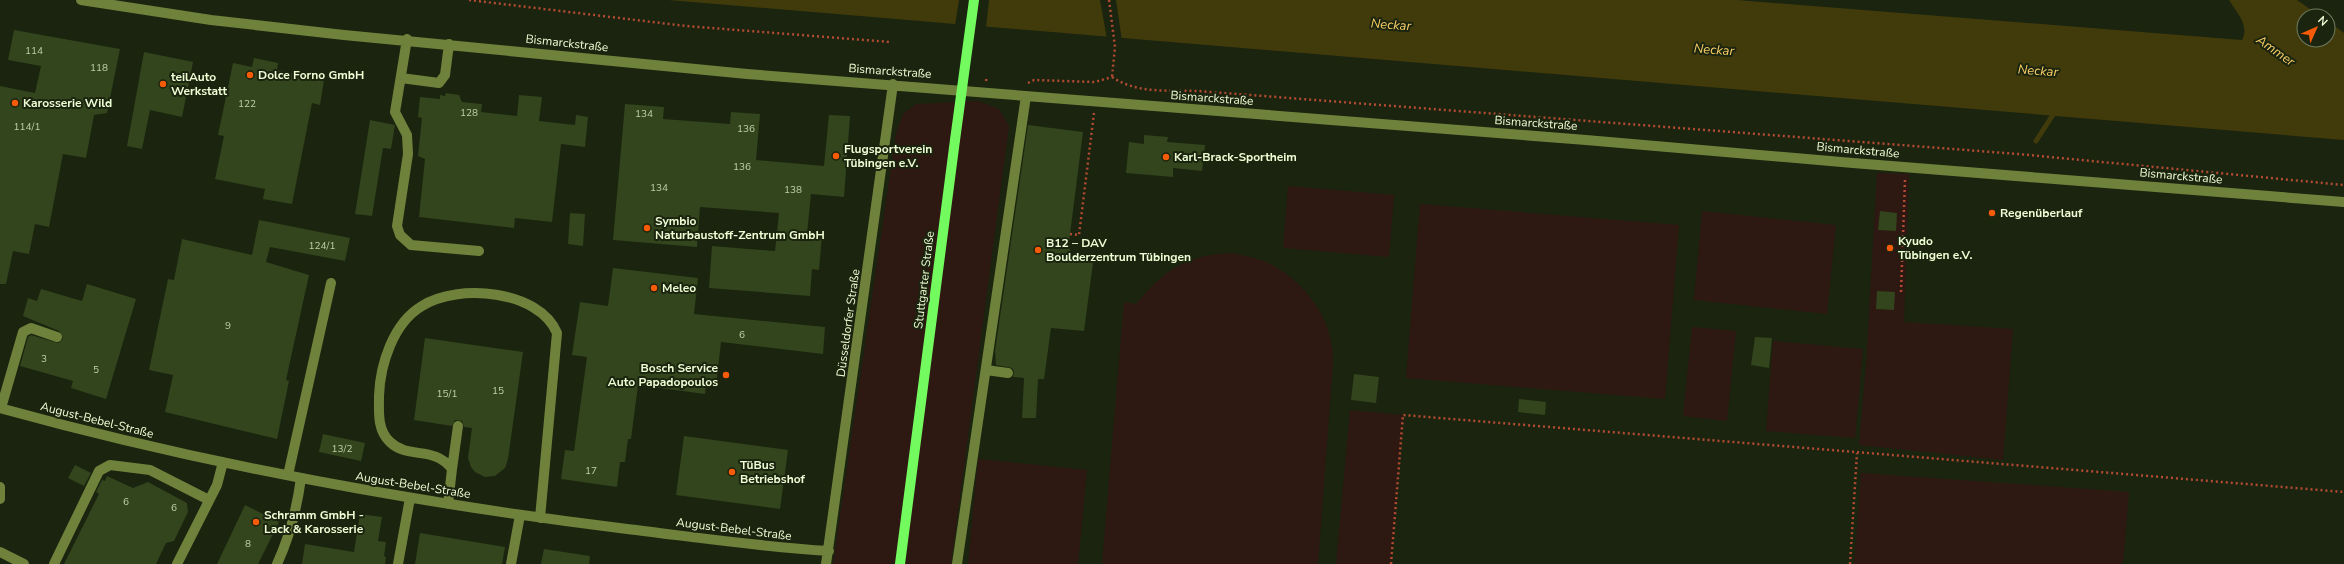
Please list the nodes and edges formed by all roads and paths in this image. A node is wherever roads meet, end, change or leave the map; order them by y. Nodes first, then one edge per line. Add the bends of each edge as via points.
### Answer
1 (81, 0) edge
2 (469, 0) edge
3 (974, 0) edge
4 (1109, 0) edge
5 (407, 39) junction
6 (890, 42) dead end
7 (449, 44) junction
8 (1112, 76) junction
9 (401, 78) junction
10 (894, 84) junction
11 (1026, 96) junction
12 (1095, 102) junction
13 (1905, 167) junction
14 (2344, 185) edge
15 (2344, 202) edge
16 (1070, 234) dead end
17 (479, 251) dead end
18 (331, 283) dead end
19 (1901, 292) dead end
20 (57, 337) dead end
21 (986, 370) junction
22 (1008, 373) dead end
23 (0, 408) edge
24 (458, 426) dead end
25 (1857, 453) junction
26 (223, 462) junction
27 (452, 469) junction
28 (288, 475) junction
29 (301, 478) junction
30 (0, 486) edge
31 (2344, 492) edge
32 (410, 498) junction
33 (0, 499) edge
34 (209, 500) junction
35 (448, 504) junction
36 (520, 515) junction
37 (540, 518) junction
38 (0, 552) edge
39 (829, 552) junction
40 (24, 564) edge
41 (54, 564) edge
42 (177, 564) edge
43 (277, 564) edge
44 (398, 564) edge
45 (511, 564) edge
46 (826, 564) edge
47 (900, 564) edge
48 (957, 564) edge
49 (1391, 564) edge
50 (1850, 564) edge

1 - 5 street, Bismarckstraße via 211,20 344,35
2 - 6 path via 686,26
3 - 47 main road, Stuttgarter Straße, bridge
4 - 8 path via 1115,47
5 - 7 street, Bismarckstraße
5 - 9 street
7 - 9 street via 446,75 439,83
7 - 10 street, Bismarckstraße via 747,74
8 - 11 path via 1095,82 1031,81 1026,87
8 - 14 path via 1127,85 1142,89 1198,91 2010,154
9 - 17 street via 395,112 407,135 408,154 397,226 400,235 411,245
10 - 11 street, Bismarckstraße
10 - 39 street, Düsseldorfer Straße
11 - 12 street, Bismarckstraße
11 - 21 street
12 - 13 street, Bismarckstraße via 1594,140
12 - 16 path via 1079,236
13 - 15 street, Bismarckstraße
13 - 19 path
18 - 28 street
20 - 23 street via 31,328 23,332
21 - 22 street
21 - 48 street
23 - 26 street, August-Bebel-Straße via 56,424
24 - 27 street
25 - 31 path
25 - 49 path via 1403,415
25 - 50 path
26 - 28 street, August-Bebel-Straße
26 - 34 street via 217,485
27 - 35 street
27 - 37 street via 445,459 408,451 390,442 378,420 386,357 400,327 421,306 444,296 475,292 517,299 546,316 557,333
28 - 29 street, August-Bebel-Straße
29 - 32 street, August-Bebel-Straße
29 - 43 street via 298,503 288,542
30 - 33 street
32 - 35 street, August-Bebel-Straße
32 - 44 street
34 - 41 street via 150,470 104,466 98,471
34 - 42 street
35 - 36 street, August-Bebel-Straße
36 - 37 street, August-Bebel-Straße
36 - 45 street
37 - 39 street, August-Bebel-Straße via 782,549
38 - 40 street
39 - 46 street, Düsseldorfer Straße

